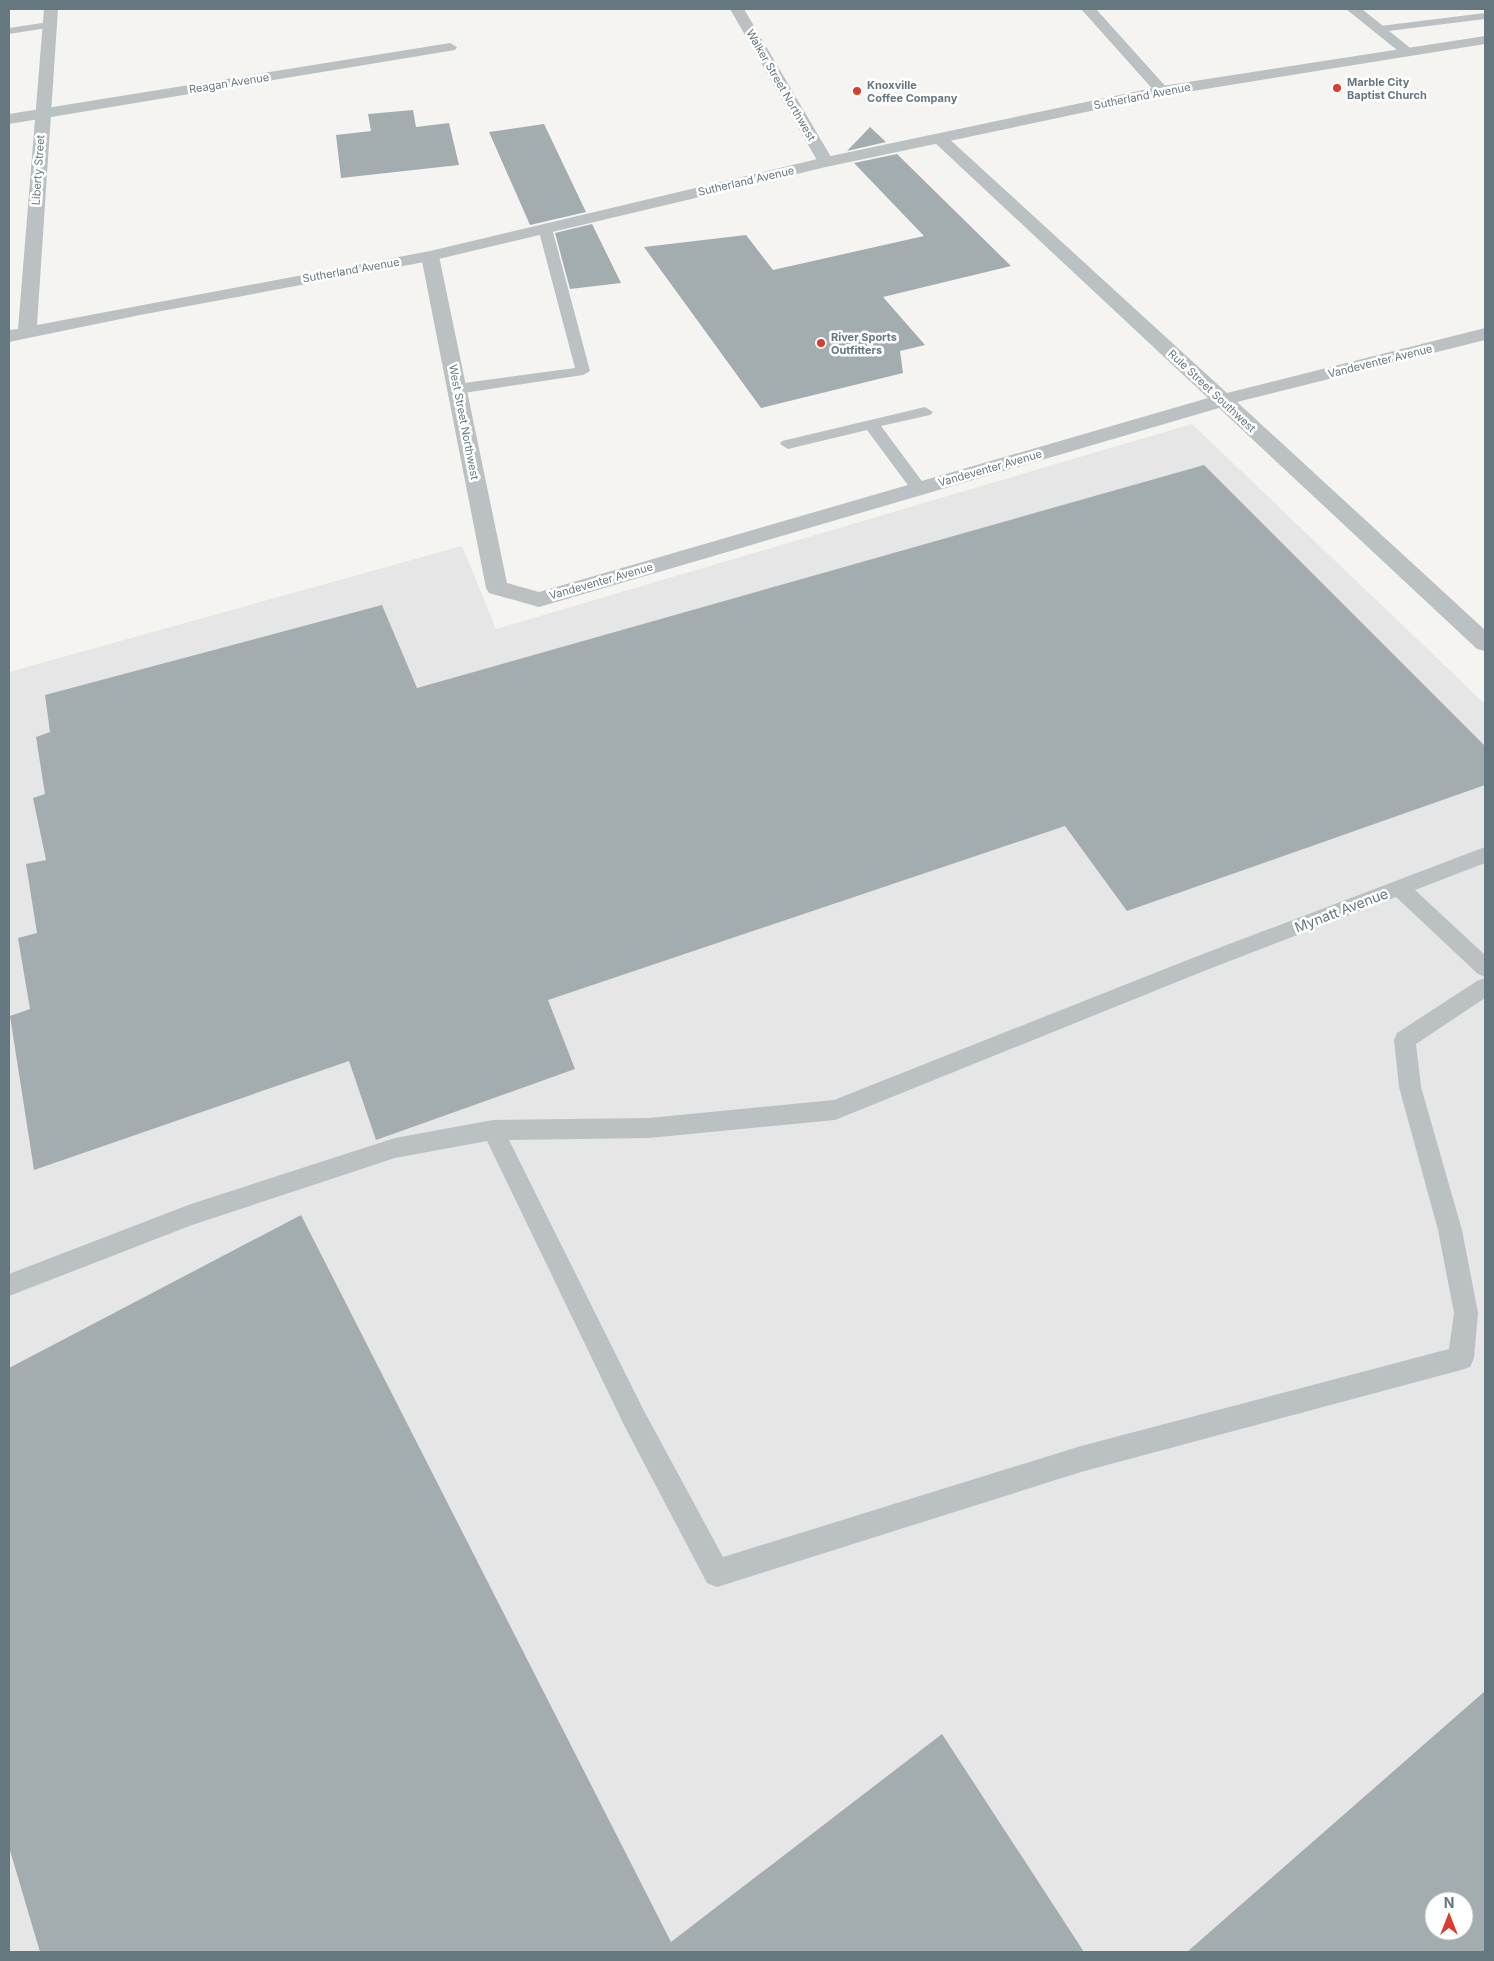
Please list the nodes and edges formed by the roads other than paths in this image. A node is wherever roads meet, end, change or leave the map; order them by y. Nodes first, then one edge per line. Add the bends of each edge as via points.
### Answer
1 (737, 9) edge
2 (1088, 9) edge
3 (1353, 9) edge
4 (1473, 9) edge
5 (50, 17) edge
6 (1484, 17) edge
7 (1380, 30) junction
8 (9, 31) edge
9 (1485, 40) edge
10 (450, 47) dead end
11 (1407, 51) junction
12 (1162, 90) junction
13 (42, 113) junction
14 (9, 119) edge
15 (940, 139) junction
16 (826, 162) junction
17 (545, 228) junction
18 (430, 256) junction
19 (27, 332) junction
20 (1485, 334) edge
21 (9, 336) edge
22 (457, 390) junction
23 (1223, 400) junction
24 (925, 412) dead end
25 (871, 424) junction
26 (788, 444) dead end
27 (920, 488) junction
28 (497, 588) joint
29 (1485, 643) edge
30 (1485, 855) edge
31 (1399, 888) junction
32 (1485, 968) edge
33 (1485, 987) edge
34 (493, 1130) junction
35 (9, 1285) edge

1 - 16 street, Walker Street Northwest
2 - 12 street
3 - 7 street
4 - 6 lane
5 - 8 lane
5 - 13 street, Liberty Street
6 - 7 lane
7 - 11 street
9 - 11 street, Sutherland Avenue
10 - 13 street, Reagan Avenue
11 - 12 street, Sutherland Avenue
12 - 15 street, Sutherland Avenue
13 - 14 street, Reagan Avenue
13 - 19 street, Liberty Street
15 - 16 street, Sutherland Avenue
15 - 23 street, Rule Street Southwest
16 - 17 street, Sutherland Avenue
17 - 18 street, Sutherland Avenue
17 - 22 lane via 583,371
18 - 19 street, Sutherland Avenue
18 - 22 street, West Street Northwest
19 - 21 street, Sutherland Avenue
20 - 23 street, Vandeventer Avenue
22 - 28 street, West Street Northwest
23 - 27 street, Vandeventer Avenue
23 - 29 street, Rule Street Southwest
24 - 25 lane
25 - 26 lane
25 - 27 lane
27 - 28 street, Vandeventer Avenue via 539,600
30 - 31 lane, Mynatt Avenue
31 - 32 lane
31 - 34 lane, Mynatt Avenue via 1197,964 835,1110 649,1128
33 - 34 lane via 1405,1040 1410,1087 1450,1230 1466,1312 1461,1358 1081,1458 717,1573 634,1418
34 - 35 lane, Mynatt Avenue via 395,1148 191,1215

